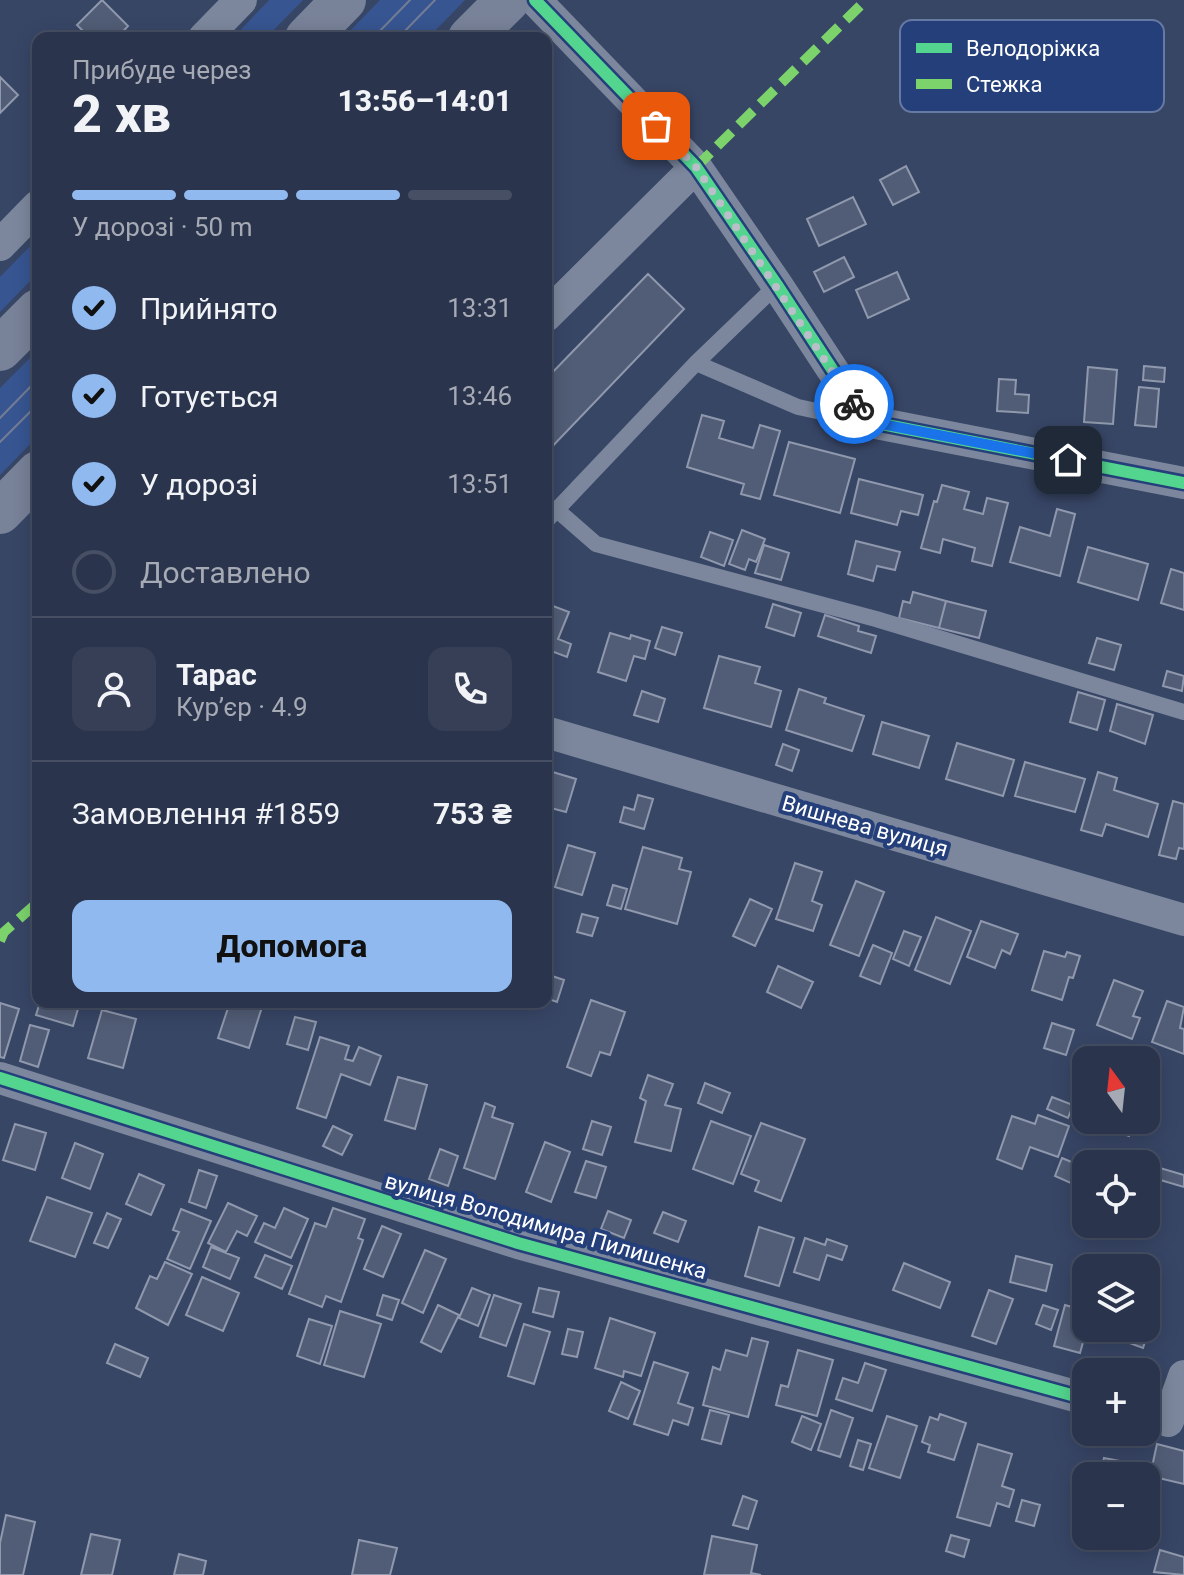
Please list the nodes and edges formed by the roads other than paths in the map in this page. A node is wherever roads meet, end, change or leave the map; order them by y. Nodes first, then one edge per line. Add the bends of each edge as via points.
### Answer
1 (241, 0) edge
2 (344, 0) edge
3 (508, 0) edge
4 (535, 0) edge
5 (210, 32) edge
6 (313, 32) edge
7 (476, 32) edge
8 (696, 167) junction
9 (32, 212) edge
10 (0, 245) edge
11 (777, 285) junction
12 (552, 310) edge
13 (32, 317) edge
14 (0, 349) edge
15 (696, 363) junction
16 (866, 421) junction
17 (1184, 483) edge
18 (552, 516) edge
19 (1184, 712) edge
20 (552, 734) edge
21 (1184, 920) edge
22 (0, 1078) edge
23 (1184, 1376) edge
24 (1072, 1395) edge
25 (1166, 1421) edge

1 - 5 street
2 - 6 highway
3 - 7 highway
4 - 8 street
8 - 11 street
8 - 12 street
9 - 10 street
11 - 15 lane
11 - 16 street
13 - 14 highway
15 - 16 lane via 798,407
15 - 18 lane
16 - 17 street
18 - 19 lane via 596,544 876,619
20 - 21 street, Вишнева вулиця
22 - 24 street, вулиця Володимира Пилишенка via 518,1243
23 - 25 street

